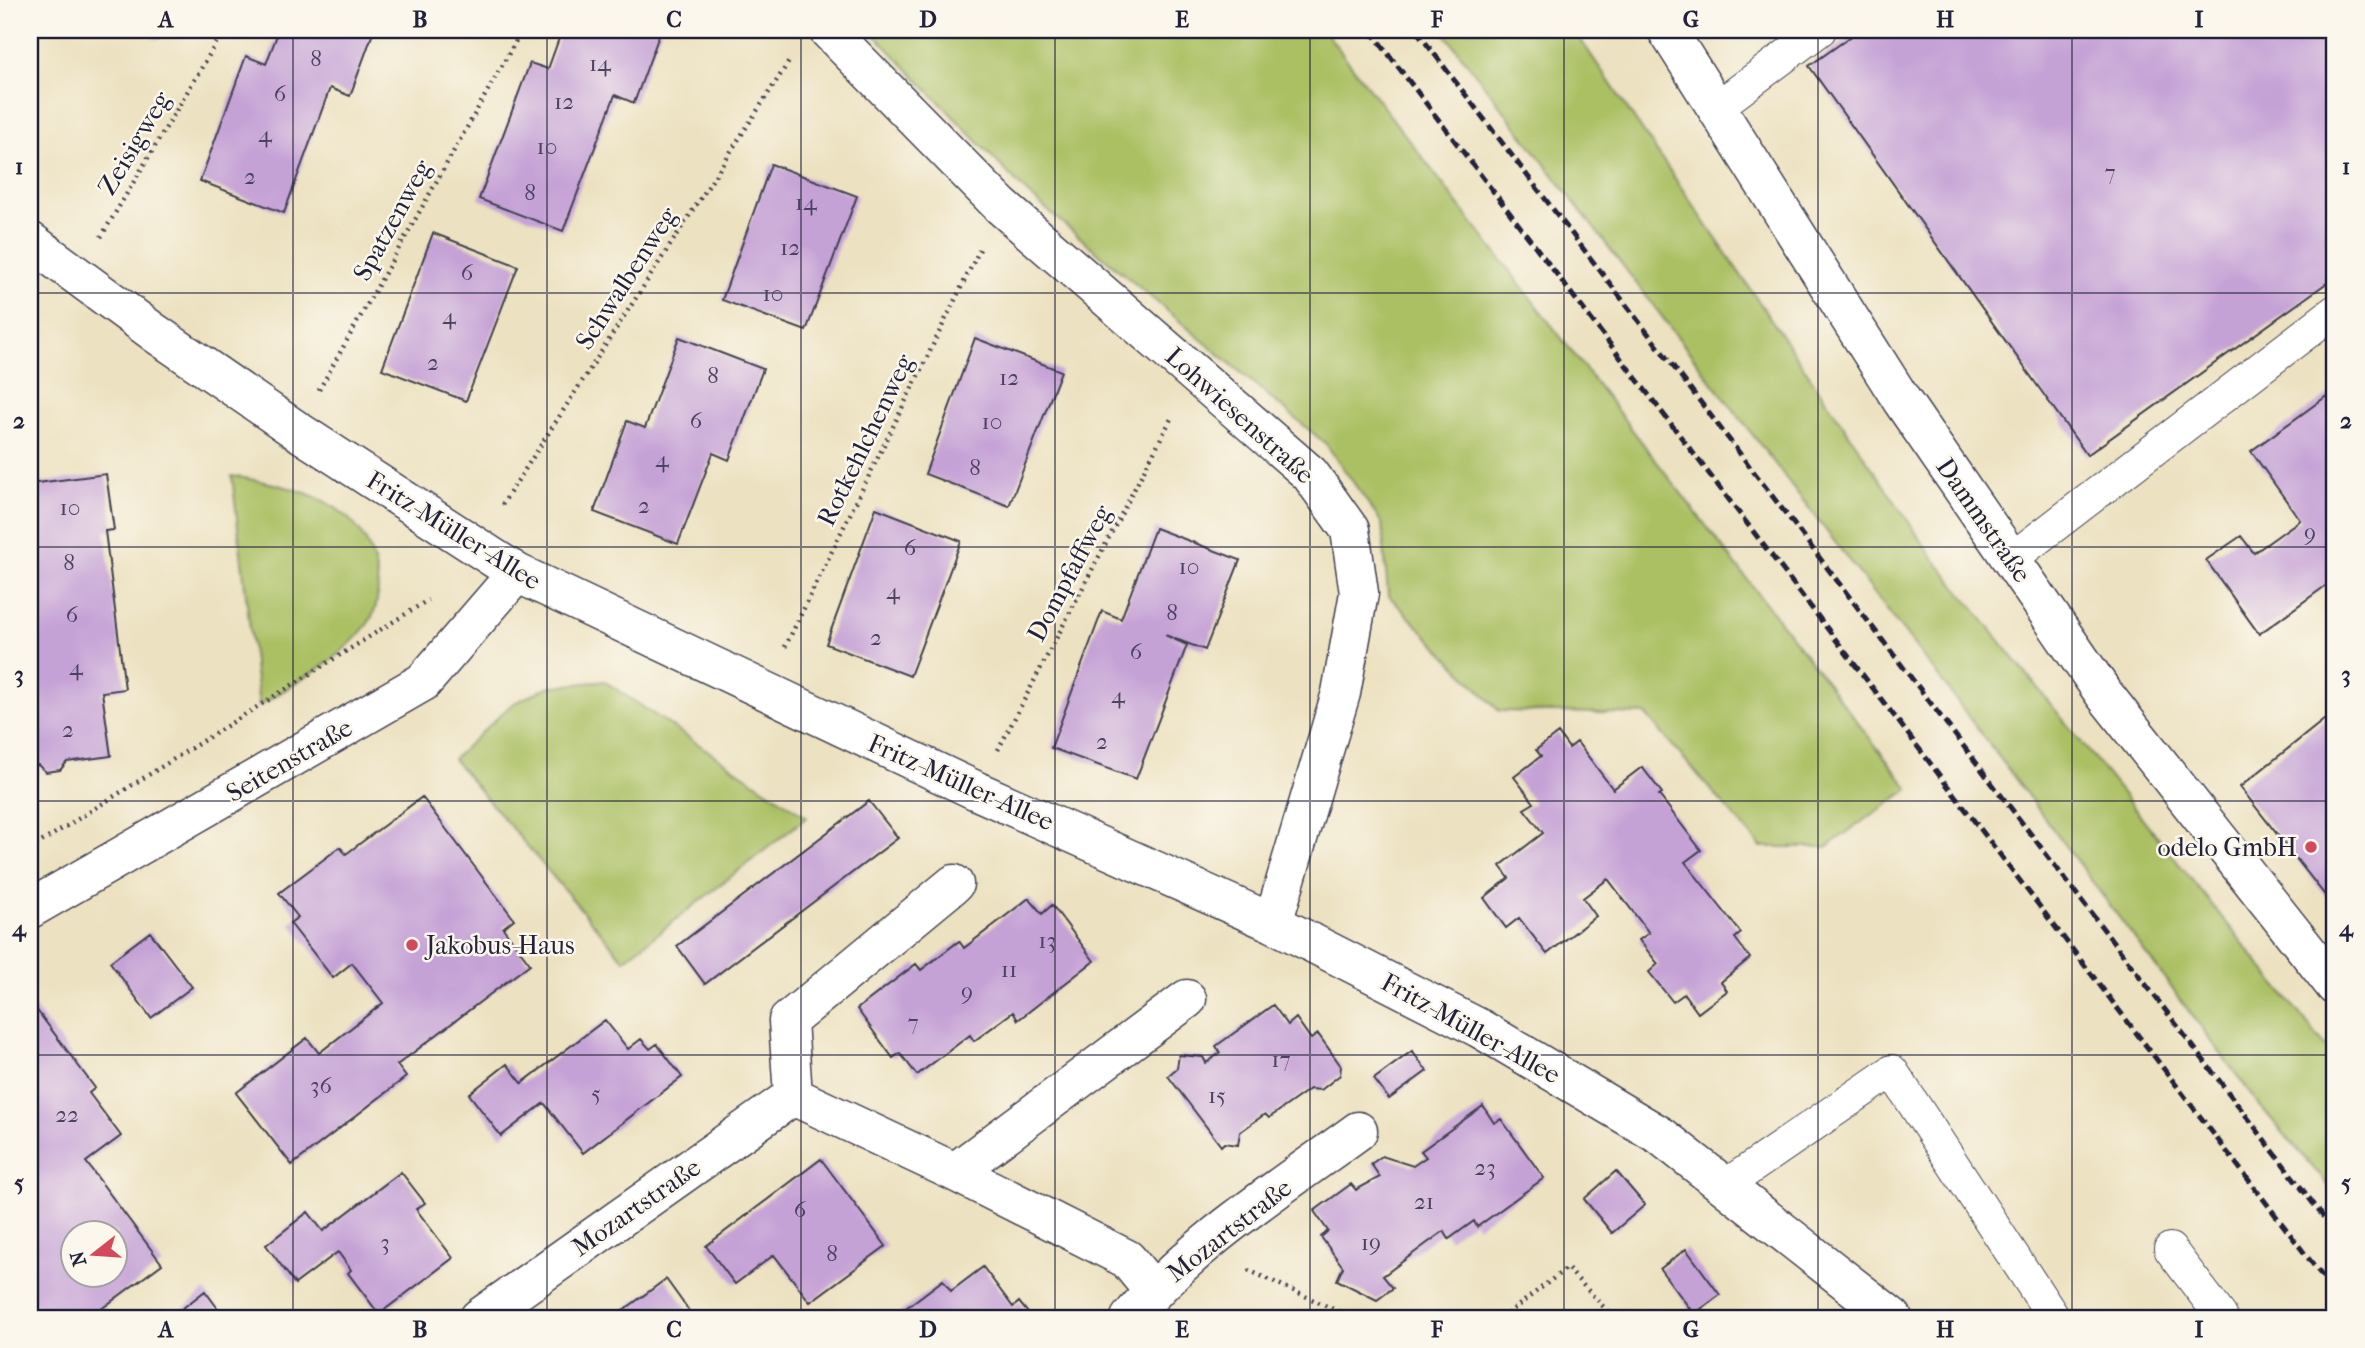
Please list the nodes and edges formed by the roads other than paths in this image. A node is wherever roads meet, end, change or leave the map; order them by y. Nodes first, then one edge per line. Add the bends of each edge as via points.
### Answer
1 (828, 30) edge
2 (1667, 30) edge
3 (1820, 30) edge
4 (1716, 108) junction
5 (30, 241) edge
6 (2335, 311) edge
7 (495, 559) junction
8 (2011, 559) junction
9 (954, 884) dead end
10 (30, 909) edge
11 (1273, 923) junction
12 (2335, 986) edge
13 (1187, 999) dead end
14 (793, 1096) junction
15 (1358, 1131) dead end
16 (955, 1172) junction
17 (1726, 1185) junction
18 (2171, 1249) dead end
19 (1142, 1305) edge
20 (1889, 1317) edge
21 (479, 1318) edge
22 (2054, 1318) edge
23 (2221, 1318) edge

1 - 11 street, Lohwiesenstraße via 1001,206 1310,474 1350,530 1359,593 1341,693
2 - 4 street, Dammstraße
3 - 4 lane
4 - 8 street, Dammstraße via 1902,401
5 - 7 street, Fritz-Müller-Allee via 296,430
6 - 8 lane
7 - 10 street, Seitenstraße via 423,682
7 - 11 street, Fritz-Müller-Allee via 763,691
8 - 12 street, Dammstraße via 2104,694
9 - 14 street via 788,1021
11 - 17 street, Fritz-Müller-Allee via 1479,1028 1661,1136
13 - 16 street
14 - 16 street, Mozartstraße
14 - 21 street, Mozartstraße
15 - 19 street, Mozartstraße via 1200,1247
16 - 19 street, Mozartstraße via 1127,1259
17 - 20 street, Fritz-Müller-Allee
17 - 22 lane via 1892,1071
18 - 23 lane

